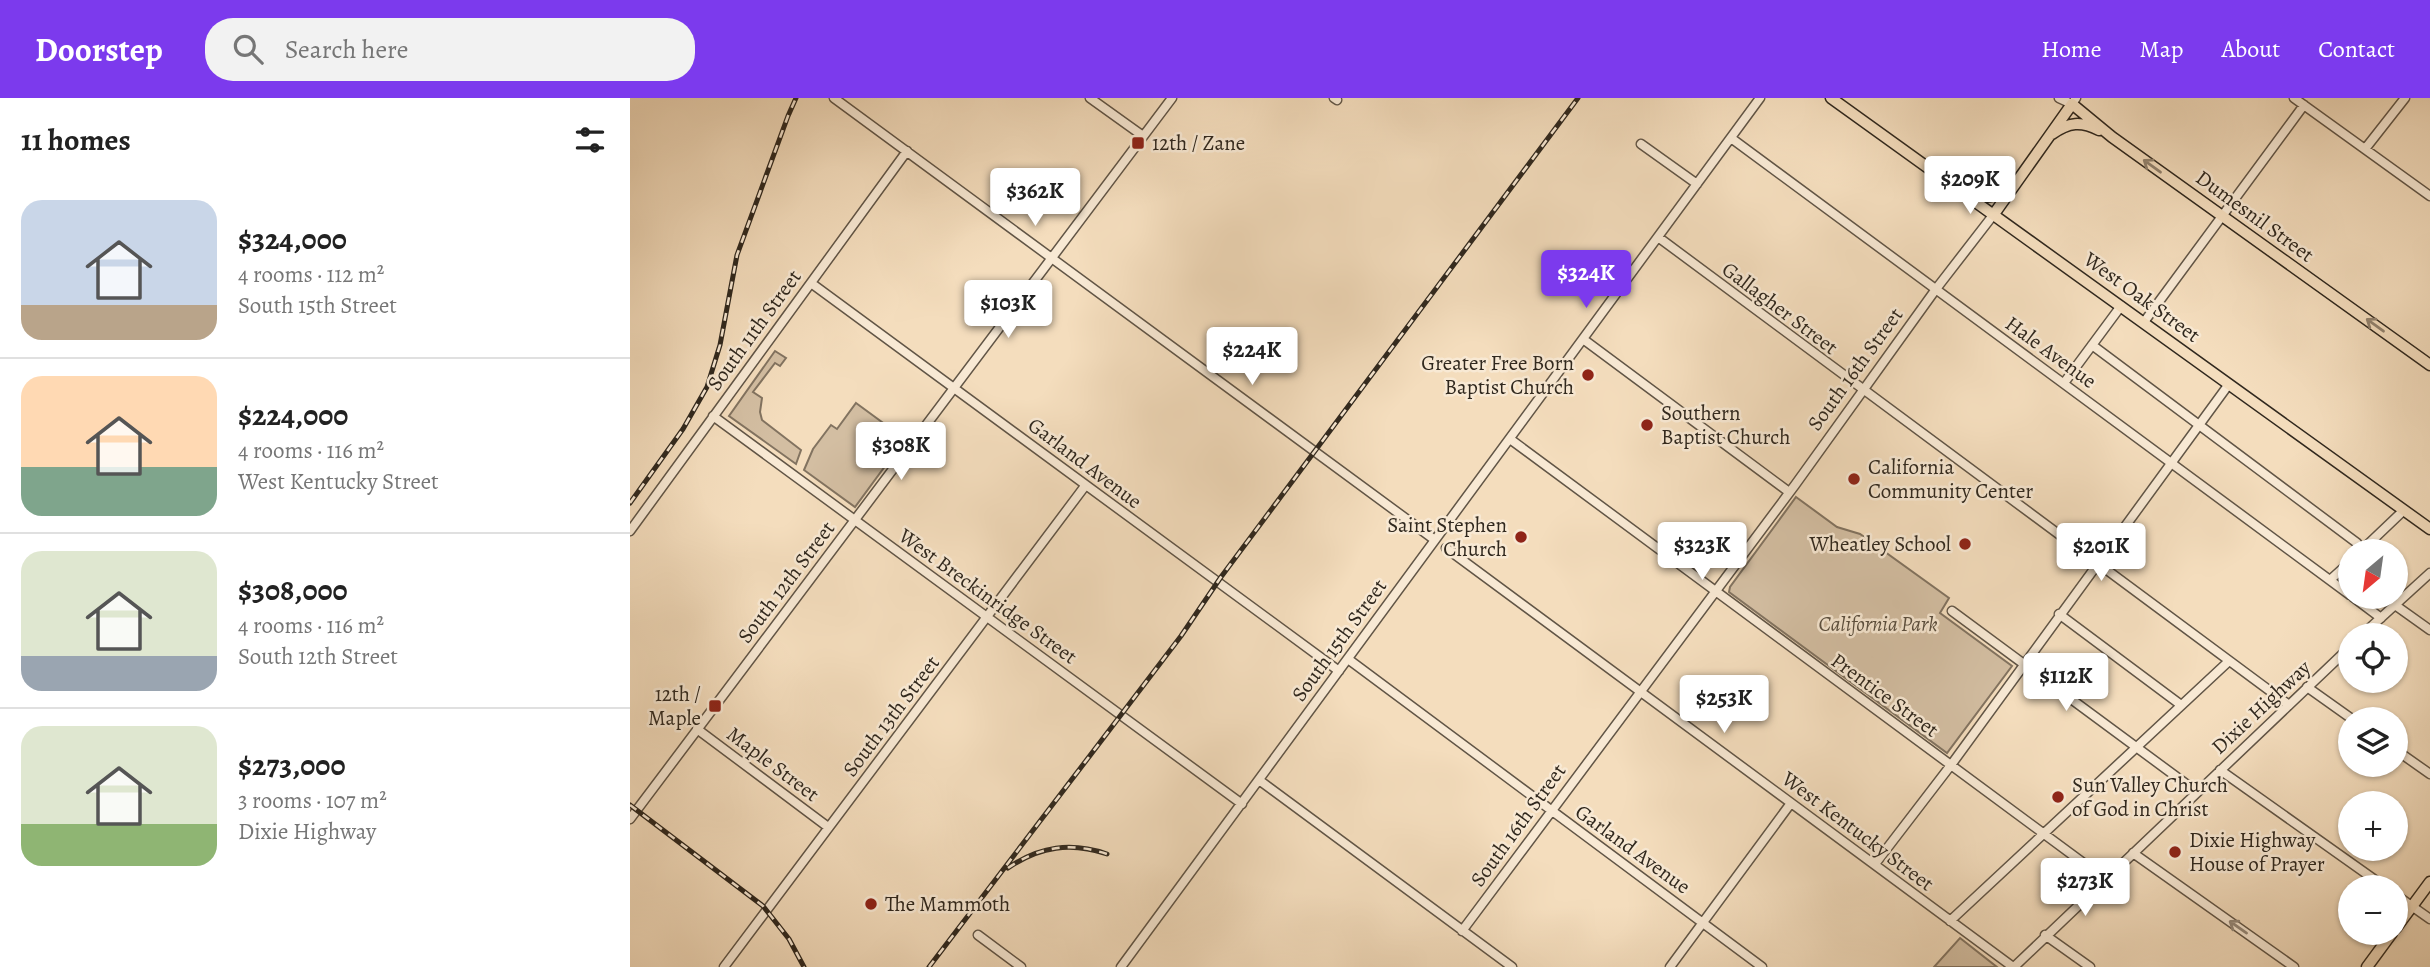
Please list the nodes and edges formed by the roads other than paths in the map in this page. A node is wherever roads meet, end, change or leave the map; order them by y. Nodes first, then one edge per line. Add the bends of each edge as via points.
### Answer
1 (834, 98) edge
2 (1090, 98) edge
3 (1172, 98) edge
4 (1760, 98) edge
5 (1831, 98) edge
6 (2059, 98) edge
7 (2294, 98) edge
8 (2405, 98) edge
9 (2074, 101) edge
10 (2304, 105) junction
11 (1143, 136) junction
12 (2047, 137) junction
13 (2112, 137) junction
14 (1731, 138) junction
15 (1641, 144) dead end
16 (2365, 149) junction
17 (907, 151) junction
18 (2014, 183) junction
19 (1697, 184) junction
20 (1964, 193) junction
21 (2430, 196) edge
22 (1994, 214) junction
23 (2222, 216) junction
24 (1658, 237) junction
25 (1052, 258) junction
26 (811, 283) junction
27 (1936, 289) junction
28 (2121, 306) junction
29 (2144, 323) junction
30 (1583, 339) junction
31 (2092, 345) junction
32 (2430, 365) edge
33 (2064, 383) junction
34 (2229, 384) junction
35 (955, 388) junction
36 (1863, 391) junction
37 (713, 416) junction
38 (2199, 424) junction
39 (1510, 439) junction
40 (2171, 462) junction
41 (1086, 486) junction
42 (1789, 492) junction
43 (2404, 510) junction
44 (855, 520) junction
45 (2430, 529) edge
46 (630, 531) edge
47 (2352, 539) edge
48 (2374, 539) edge
49 (1435, 540) junction
50 (1446, 548) dead end
51 (2097, 563) junction
52 (2338, 573) edge
53 (2430, 573) edge
54 (2330, 580) junction
55 (2338, 586) edge
56 (1714, 591) junction
57 (2408, 593) edge
58 (2369, 609) edge
59 (2391, 609) edge
60 (2401, 609) edge
61 (1952, 611) dead end
62 (2059, 614) junction
63 (987, 618) junction
64 (2381, 618) junction
65 (2375, 623) edge
66 (2430, 630) edge
67 (2338, 658) edge
68 (1348, 659) junction
69 (2230, 661) junction
70 (2024, 665) junction
71 (1339, 671) junction
72 (2307, 687) junction
73 (1640, 691) junction
74 (2181, 705) junction
75 (2289, 705) junction
76 (2338, 709) edge
77 (697, 729) junction
78 (2136, 746) junction
79 (2408, 758) edge
80 (1951, 765) junction
81 (2220, 770) junction
82 (2430, 774) edge
83 (1259, 780) junction
84 (2197, 792) junction
85 (1791, 803) junction
86 (1242, 804) junction
87 (1552, 811) junction
88 (630, 819) edge
89 (828, 827) junction
90 (2044, 834) junction
91 (2133, 852) junction
92 (1875, 864) junction
93 (2368, 875) edge
94 (2105, 879) junction
95 (2430, 882) edge
96 (2408, 903) edge
97 (2412, 906) junction
98 (2408, 912) edge
99 (2430, 919) edge
100 (1951, 921) junction
101 (1703, 922) junction
102 (1462, 931) junction
103 (978, 935) dead end
104 (2045, 935) junction
105 (2383, 945) edge
106 (724, 967) edge
107 (1021, 967) edge
108 (1121, 967) edge
109 (1512, 967) edge
110 (1670, 967) edge
111 (1762, 967) edge
112 (2014, 967) edge
113 (2090, 967) edge
114 (2294, 967) edge
115 (2367, 967) edge

1 - 17 street
2 - 11 street
3 - 11 street, South 12th Street
4 - 14 street, South 15th Street
5 - 20 main road, West Oak Street
6 - 9 street, Dumesnil Street
7 - 10 street
8 - 16 street
9 - 12 main road, South 16th Street
9 - 13 main road, Dumesnil Street
10 - 16 street
10 - 23 street
11 - 25 street, South 12th Street
12 - 13 main road via 2081,123
12 - 18 main road, South 16th Street
23 -> 13 main road, Dumesnil Street
14 - 19 street, South 15th Street
14 - 27 street, Hale Avenue
15 - 19 street
16 - 21 street
17 - 25 street
17 - 26 street, South 11th Street
18 - 20 main road via 2001,194 1988,197
18 - 22 main road, South 16th Street
19 - 24 street, South 15th Street
20 - 22 main road, West Oak Street
22 - 27 street, South 16th Street
22 - 28 main road, West Oak Street
23 - 29 street
32 -> 23 main road, Dumesnil Street
24 - 30 street, South 15th Street
24 - 36 street, Gallagher Street
25 - 35 street, South 12th Street
25 - 49 street
26 - 35 street, Garland Avenue
26 - 37 street, South 11th Street
27 - 33 street, Hale Avenue
27 - 36 street, South 16th Street
28 - 29 main road, West Oak Street
28 - 31 street
29 - 34 main road, West Oak Street
30 - 39 street, South 15th Street
30 - 42 street
31 - 33 street
31 - 38 street
33 - 40 street, Hale Avenue
34 - 38 street
34 - 43 main road, West Oak Street
35 - 41 street, Garland Avenue
35 - 44 street, South 12th Street
36 - 42 street, South 16th Street
36 - 51 street, Gallagher Street
37 - 44 street, West Breckinridge Street
37 - 46 street, South 11th Street
38 - 40 street
38 - 47 street
39 - 49 street, South 15th Street
39 - 56 street, Prentice Street
40 - 51 street
40 - 54 street, Hale Avenue
41 - 63 street, South 13th Street
41 - 71 street, Garland Avenue
42 - 56 street, South 16th Street
43 - 45 main road, West Oak Street
43 - 48 street
44 - 63 street, West Breckinridge Street
44 - 77 street, South 12th Street
49 - 68 street, South 15th Street
50 - 73 street, West Kentucky Street
51 - 62 street
51 - 69 street, Gallagher Street
52 - 54 street
53 - 57 street
54 - 55 street, Hale Avenue
56 - 73 street, South 16th Street
56 - 80 street, Prentice Street
58 - 64 street, Hale Avenue
59 - 64 street
60 - 66 street
61 - 70 street
62 - 70 street
62 - 74 street
63 - 86 street, West Breckinridge Street
63 - 89 street, South 13th Street
64 - 65 street
67 - 72 street, Dixie Highway
68 - 71 street, South 15th Street
68 - 87 street, Garland Avenue
69 - 74 street
69 - 75 street, Gallagher Street
70 - 78 street
70 - 80 street
71 - 83 street, South 15th Street
72 - 75 street, Dixie Highway
72 - 76 street
73 - 85 street, West Kentucky Street
73 - 87 street, South 16th Street
74 - 78 street
75 - 81 street, Dixie Highway
77 - 88 street, South 12th Street
77 - 89 street, Maple Street
78 - 84 street
78 - 90 street
79 - 82 street
80 - 90 street, Prentice Street
80 - 92 street
81 - 84 street, Dixie Highway
81 - 93 street
83 - 86 street, South 15th Street
83 - 102 street
84 - 91 street, Dixie Highway
85 - 92 street, West Kentucky Street
85 - 101 street
86 - 108 street, South 15th Street
87 - 101 street, Garland Avenue
87 - 102 street, South 16th Street
89 - 106 street, South 13th Street
90 - 94 street, Prentice Street
90 - 100 street
91 - 94 street, Dixie Highway
114 -> 91 street
92 - 100 street, West Kentucky Street
94 - 104 street, Dixie Highway
95 - 97 main road
96 - 97 street
97 - 98 main road
97 - 99 street
100 - 112 street, West Kentucky Street
101 - 110 street
101 - 111 street, Garland Avenue
102 - 109 street
103 - 107 street
104 - 112 street, Dixie Highway
104 - 113 street
105 - 115 main road

